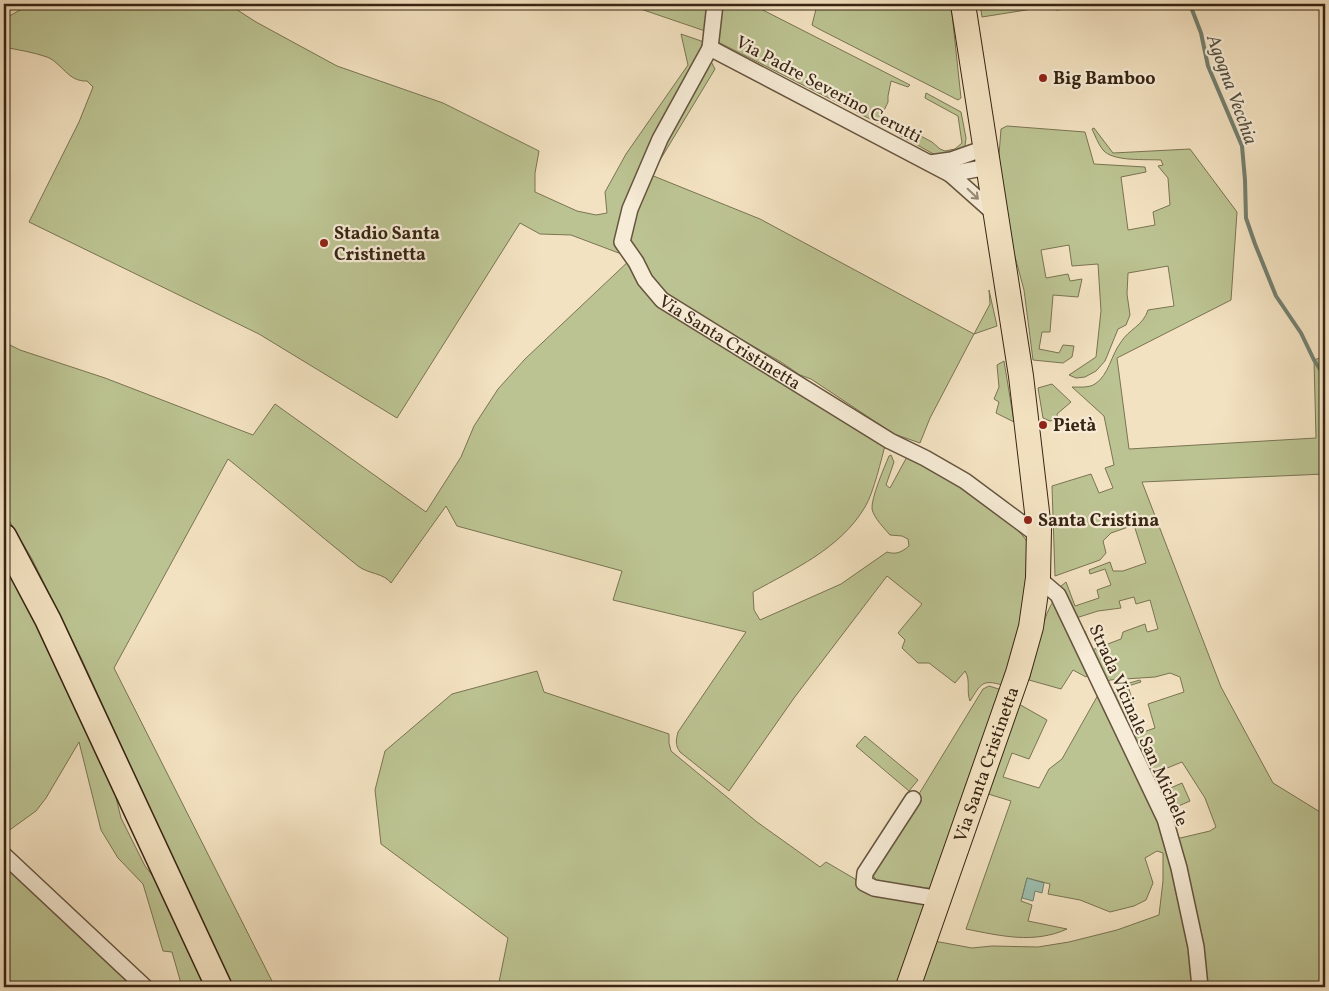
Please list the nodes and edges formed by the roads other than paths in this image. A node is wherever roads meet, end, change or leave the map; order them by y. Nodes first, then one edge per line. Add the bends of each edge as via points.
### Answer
1 (715, 4) edge
2 (963, 4) edge
3 (710, 48) junction
4 (987, 158) junction
5 (930, 164) junction
6 (950, 174) junction
7 (995, 214) junction
8 (1039, 536) junction
9 (4, 537) edge
10 (1038, 578) junction
11 (913, 799) dead end
12 (4, 855) edge
13 (940, 899) junction
14 (145, 987) edge
15 (219, 987) edge
16 (908, 987) edge
17 (1200, 987) edge

1 - 3 street
2 - 4 main road, Via Santa Cristinetta
3 - 5 street, Via Padre Severino Cerutti
3 - 8 street, Via Santa Cristinetta via 660,139 630,209 622,242 645,280 662,300 890,441 966,481
4 - 5 street, Via Padre Severino Cerutti
4 - 6 street
4 - 7 main road, Via Santa Cristinetta
5 - 6 street, Via Padre Severino Cerutti
6 -> 7 street, Via Padre Severino Cerutti
7 - 8 main road, Via Santa Cristinetta via 1021,376
8 - 10 main road, Via Santa Cristinetta
9 - 15 highway via 48,620
10 - 13 main road, Via Santa Cristinetta via 1018,674
10 - 17 street, Strada Vicinale San Michele via 1058,595 1165,819 1196,947
11 - 13 street via 865,873 864,883 874,888
12 - 14 street
13 - 16 main road, Via Santa Cristinetta

